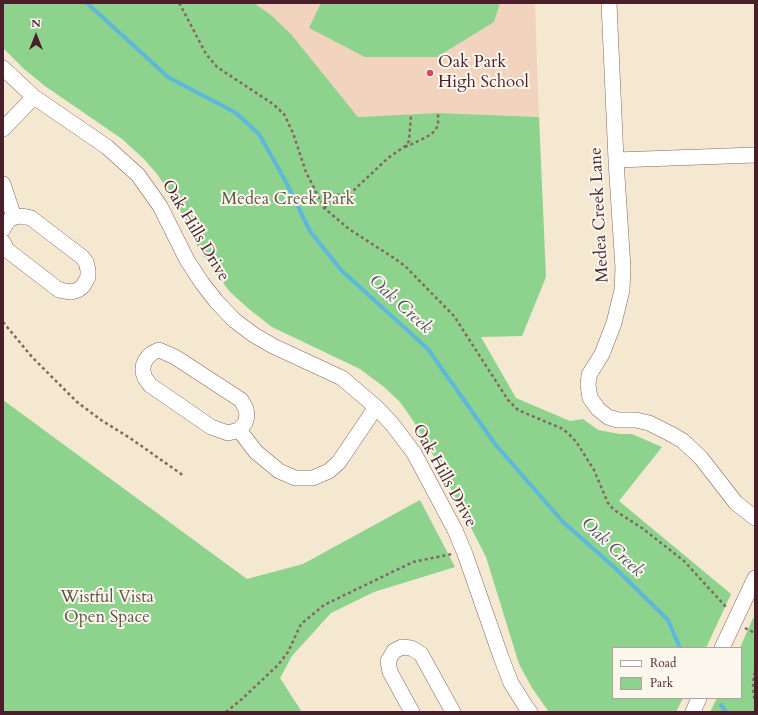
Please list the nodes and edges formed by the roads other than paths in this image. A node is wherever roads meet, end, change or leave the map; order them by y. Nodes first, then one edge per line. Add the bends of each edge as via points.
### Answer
1 (609, 3) edge
2 (3, 68) edge
3 (34, 97) junction
4 (3, 130) edge
5 (755, 155) edge
6 (616, 160) junction
7 (3, 184) edge
8 (14, 217) junction
9 (3, 229) edge
10 (3, 242) edge
11 (376, 407) junction
12 (239, 430) junction
13 (755, 518) edge
14 (755, 578) edge
15 (722, 647) edge
16 (699, 699) edge
17 (412, 712) edge
18 (453, 712) edge
19 (530, 712) edge
20 (693, 712) edge

1 - 6 street, Medea Creek Lane
2 - 3 street, Oak Hills Drive
3 - 4 street
3 - 11 street, Oak Hills Drive via 108,147 138,175 160,206 202,283 234,320 273,346 342,378
5 - 6 street
6 - 13 street, Medea Creek Lane via 623,268 622,290 614,323 602,354 589,375 590,398 608,417 649,423 683,441 701,458 736,503
7 - 8 street
8 - 9 street
8 - 10 street via 31,218 82,257 86,262 88,277 78,290 59,290 7,250
11 - 12 street via 339,462 329,471 313,478 294,478 279,471 256,452
11 - 19 street, Oak Hills Drive via 414,453 455,530 511,683
12 - 12 street via 247,416 241,400 175,357 159,350 147,357 143,372 150,385 211,427 228,433
14 - 15 street
16 - 20 street
17 - 18 street via 390,672 388,661 394,651 402,647 411,648 421,654

